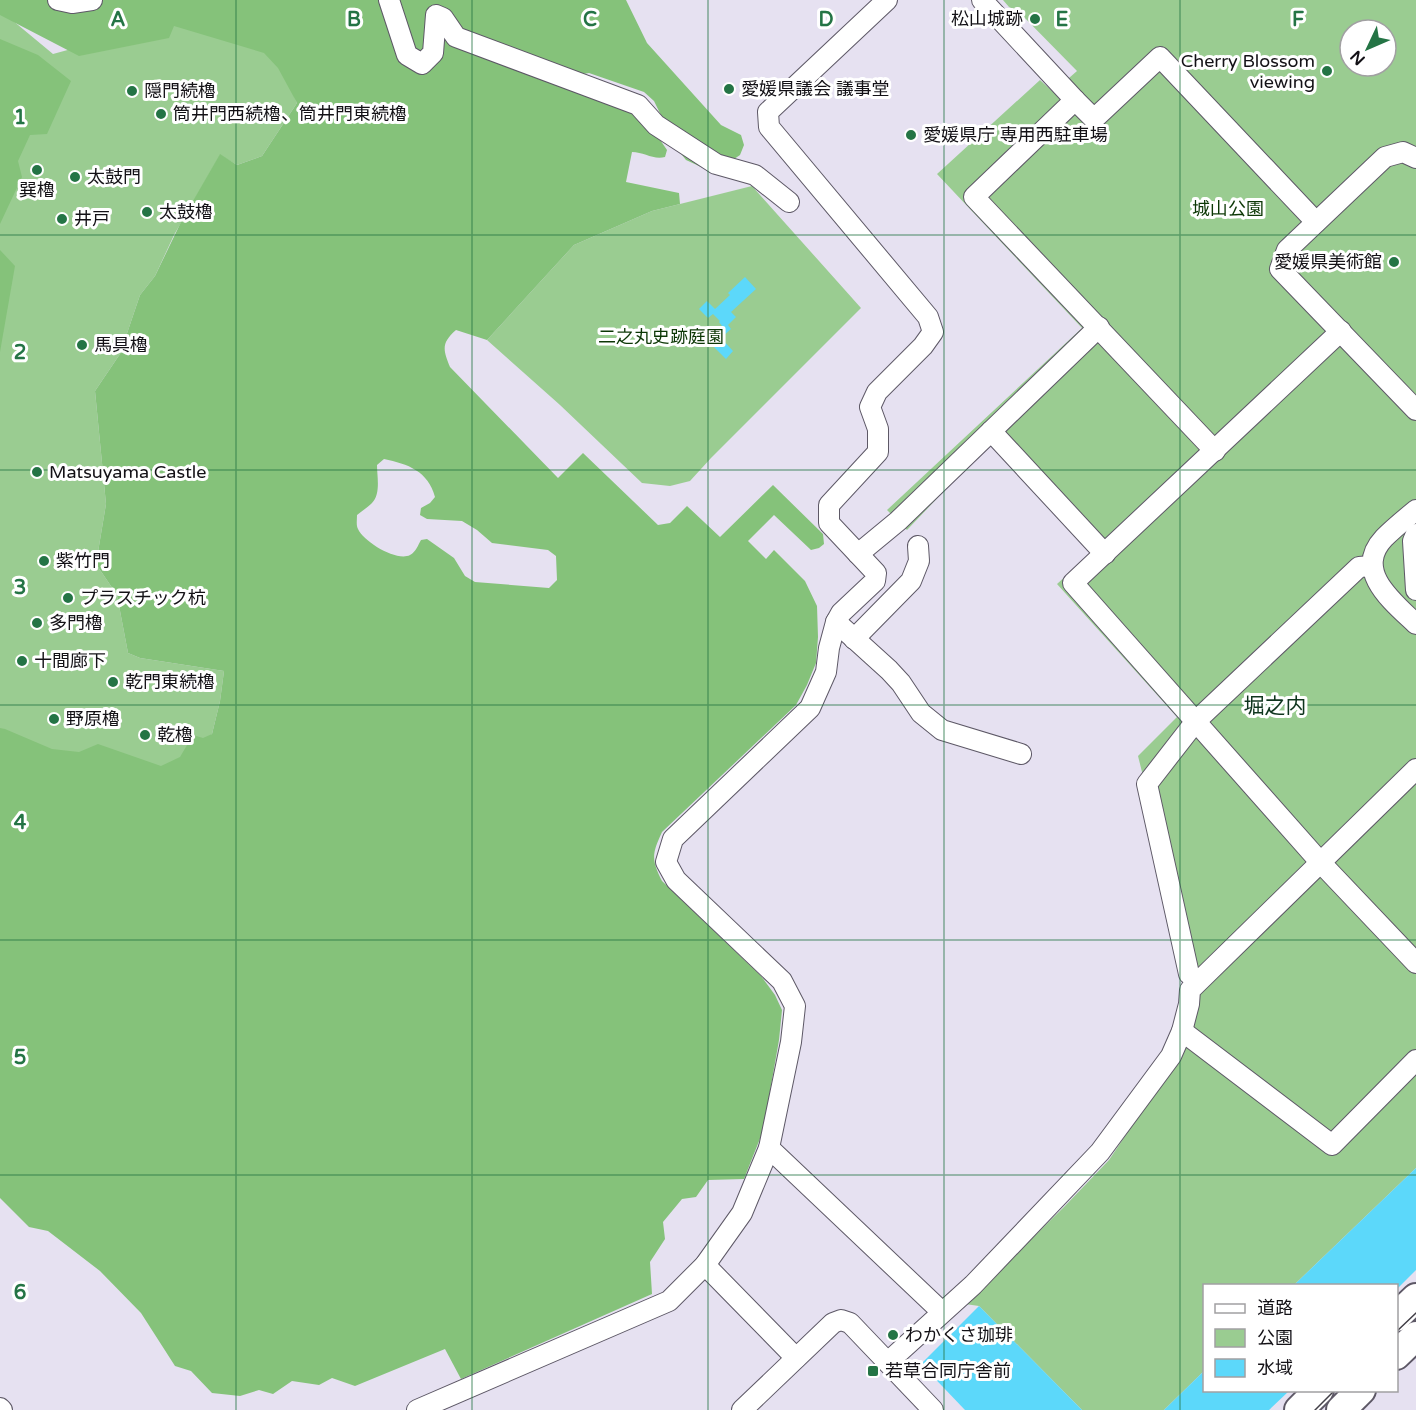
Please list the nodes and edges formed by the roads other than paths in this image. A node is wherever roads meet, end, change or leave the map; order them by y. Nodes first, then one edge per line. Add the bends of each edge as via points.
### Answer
1 (58, 0) edge
2 (92, 0) edge
3 (389, 0) edge
4 (887, 0) edge
5 (982, 0) edge
6 (1075, 100) junction
7 (1416, 158) edge
8 (789, 202) dead end
9 (1316, 222) junction
10 (1099, 327) junction
11 (1341, 331) junction
12 (1416, 410) edge
13 (992, 430) junction
14 (1215, 451) junction
15 (1416, 510) edge
16 (1414, 538) edge
17 (1383, 540) junction
18 (918, 546) dead end
19 (858, 554) junction
20 (1105, 554) junction
21 (1372, 566) junction
22 (1416, 590) edge
23 (836, 622) junction
24 (1416, 624) edge
25 (854, 639) junction
26 (1196, 721) junction
27 (1021, 754) dead end
28 (1416, 770) edge
29 (1321, 863) junction
30 (1416, 963) edge
31 (1189, 974) dead end
32 (1182, 1031) junction
33 (1416, 1060) edge
34 (769, 1148) junction
35 (705, 1265) junction
36 (942, 1312) junction
37 (1416, 1336) edge
38 (1398, 1354) edge
39 (796, 1358) junction
40 (888, 1362) junction
41 (1317, 1392) edge
42 (1359, 1392) edge
43 (430, 1408) edge
44 (742, 1410) edge
45 (933, 1410) edge
46 (1299, 1410) edge
47 (1341, 1410) edge

1 - 2 street
3 - 8 street via 407,55 422,64 433,53 436,15 456,37 638,105 656,125 716,164 755,175
4 - 19 street via 768,112 769,127 928,317 933,332 877,392 870,407 878,429 878,452 828,505 829,523
5 - 6 street
6 - 9 street via 1094,119 1160,57
6 - 10 street via 974,197
7 - 9 street via 1403,152 1385,157
9 - 11 street via 1287,250 1280,269
10 - 13 street
10 - 14 street
11 - 12 street
11 - 14 street
13 - 19 street
13 - 20 street
14 - 20 street
15 - 17 street
16 - 17 street via 1395,534
16 - 22 street
17 - 21 street
18 - 25 street via 919,561 911,581
19 - 23 street via 876,573 875,581
20 - 26 street via 1073,583
21 - 24 street via 1390,599
21 - 26 street via 1359,567
23 - 25 street
23 - 34 street via 826,672 810,708 673,840 666,862 676,880 782,981 795,1006
25 - 27 street via 901,683 921,713 942,730
26 - 29 street
26 - 31 street via 1147,784
28 - 29 street
29 - 30 street
29 - 32 street via 1190,990
32 - 33 street via 1332,1145
32 - 36 street via 1171,1056 1100,1152 973,1285
34 - 35 street via 742,1213
34 - 36 street
35 - 39 street
35 - 43 street via 669,1301 450,1395
36 - 40 street
37 - 38 highway
39 - 40 street via 837,1321 848,1322
39 - 44 street
40 - 45 street
41 - 46 highway
42 - 47 highway

